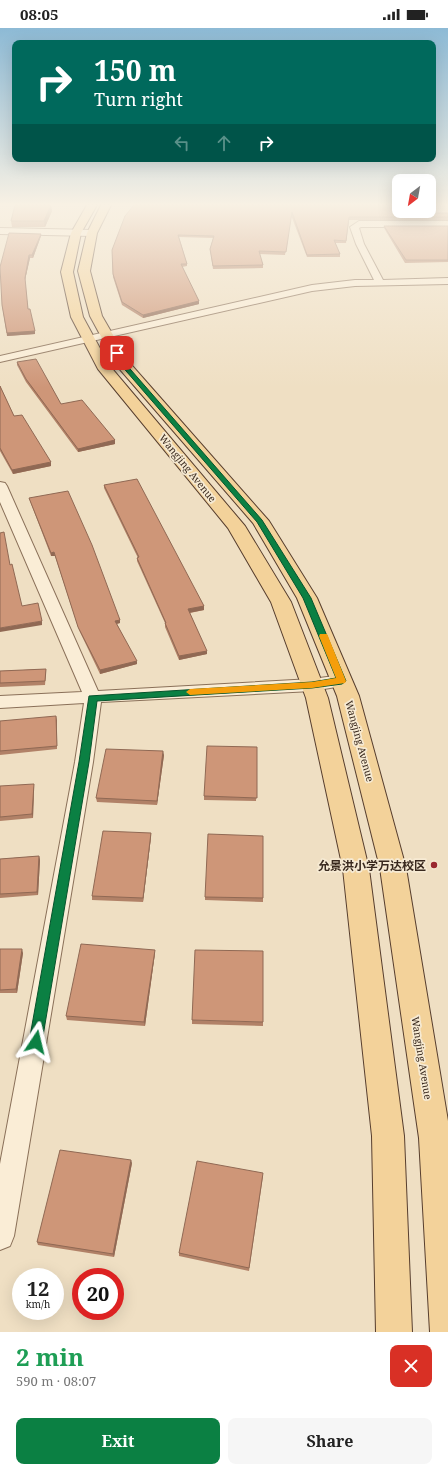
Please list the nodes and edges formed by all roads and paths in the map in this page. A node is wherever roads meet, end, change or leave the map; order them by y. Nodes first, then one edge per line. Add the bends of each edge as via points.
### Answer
1 (70, 266) edge
2 (372, 266) edge
3 (448, 281) edge
4 (380, 282) junction
5 (97, 336) junction
6 (0, 359) edge
7 (0, 486) edge
8 (342, 681) junction
9 (312, 685) junction
10 (93, 698) junction
11 (0, 702) edge
12 (0, 1236) edge
13 (394, 1332) edge
14 (448, 1332) edge

1 - 5 main road, Wangjing Avenue via 67,272 78,317
2 - 4 street
3 - 4 street
4 - 5 street via 297,291
5 - 6 street
5 - 8 main road, Wangjing Avenue via 260,521 307,598
5 - 9 main road, Wangjing Avenue via 103,366 236,526 281,602
7 - 10 street
8 - 9 street
8 - 14 main road, Wangjing Avenue via 393,868 435,1138
9 - 10 street
9 - 13 main road, Wangjing Avenue via 357,877 388,1136
10 - 11 street
10 - 12 street via 40,1019

